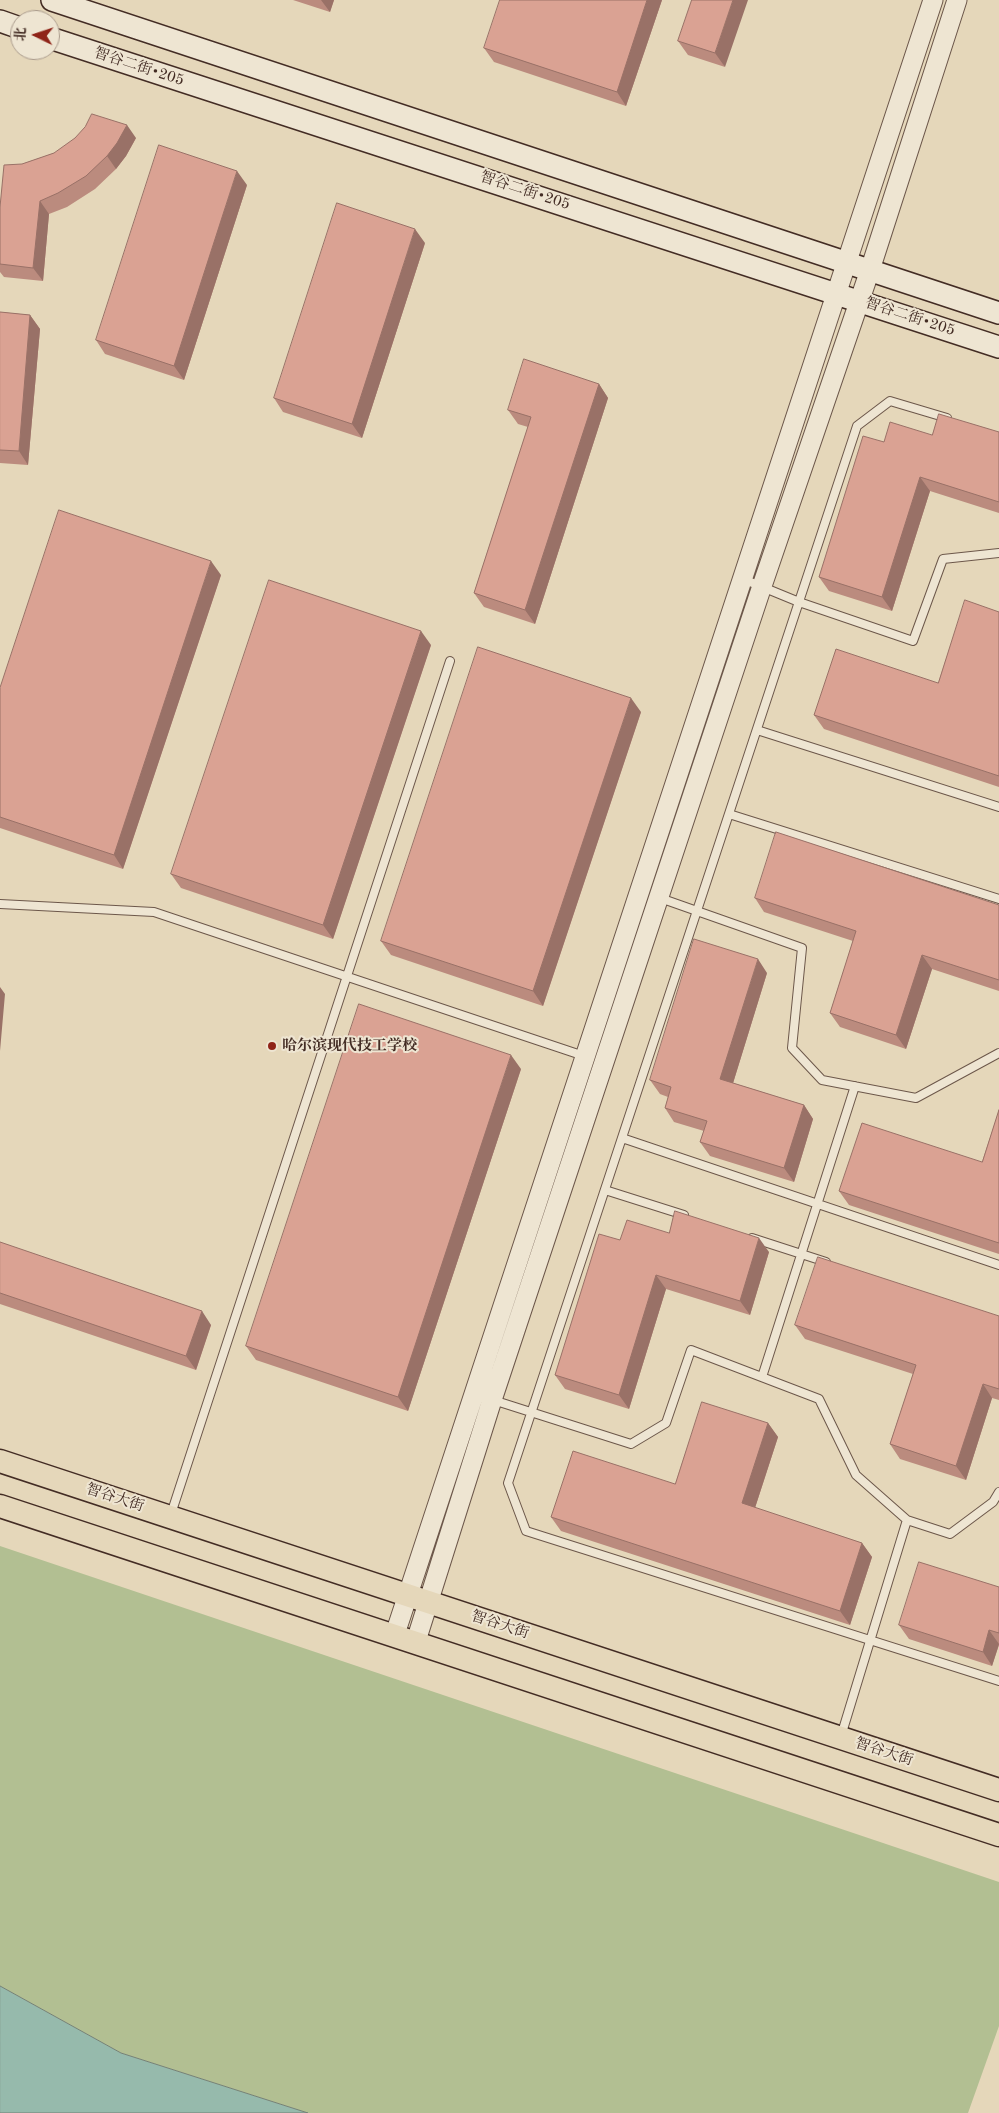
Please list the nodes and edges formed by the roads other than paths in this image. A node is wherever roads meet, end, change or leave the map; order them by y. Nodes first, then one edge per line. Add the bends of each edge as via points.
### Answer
1 (52, 0) edge
2 (934, 0) edge
3 (957, 0) edge
4 (60, 41) edge
5 (848, 263) junction
6 (870, 270) junction
7 (837, 293) junction
8 (859, 300) junction
9 (999, 314) edge
10 (999, 346) edge
11 (954, 420) edge
12 (999, 553) edge
13 (742, 578) junction
14 (762, 586) junction
15 (799, 602) junction
16 (450, 661) dead end
17 (757, 730) junction
18 (999, 807) edge
19 (729, 814) junction
20 (649, 894) junction
21 (999, 899) edge
22 (0, 904) edge
23 (697, 911) junction
24 (347, 977) junction
25 (999, 1053) edge
26 (585, 1056) junction
27 (855, 1086) junction
28 (622, 1138) junction
29 (605, 1190) junction
30 (817, 1204) junction
31 (689, 1217) edge
32 (745, 1236) edge
33 (801, 1254) junction
34 (999, 1265) edge
35 (839, 1266) edge
36 (762, 1377) junction
37 (483, 1397) junction
38 (531, 1413) junction
39 (0, 1461) edge
40 (999, 1492) edge
41 (0, 1506) edge
42 (170, 1516) junction
43 (907, 1520) junction
44 (417, 1598) junction
45 (394, 1634) junction
46 (870, 1640) junction
47 (416, 1641) junction
48 (999, 1681) edge
49 (840, 1738) junction
50 (999, 1790) edge
51 (999, 1835) edge

1 - 5 main road, 智谷二街•205
2 - 5 street
3 - 6 street
4 - 7 main road, 智谷二街•205
5 - 6 main road, 智谷二街•205
5 - 7 street
6 - 8 street
6 - 9 main road, 智谷二街•205
7 - 8 main road, 智谷二街•205
7 - 13 street
8 - 10 main road, 智谷二街•205
8 - 14 street
11 - 15 lane via 890,401 857,426
12 - 15 lane via 943,559 913,642
13 - 14 lane
13 - 20 street
14 - 15 lane
14 - 20 street
15 - 17 lane
16 - 24 lane
17 - 18 lane
17 - 19 lane
19 - 21 lane
19 - 23 lane
20 - 23 lane
20 - 26 street
20 - 37 street
22 - 24 lane via 154,912
23 - 27 lane via 802,948 792,1048 822,1080
23 - 28 lane
24 - 26 lane
24 - 42 lane
25 - 27 lane via 916,1098
26 - 37 street
27 - 30 lane
28 - 29 lane
28 - 30 lane
29 - 31 lane
29 - 38 lane
30 - 33 lane
30 - 34 lane
32 - 33 lane
33 - 35 lane
33 - 36 lane
36 - 38 lane via 691,1350 666,1423 631,1444
36 - 43 lane via 818,1398 856,1475
37 - 38 lane
37 - 44 street
38 - 46 lane via 508,1483 526,1531
39 - 42 main road, 智谷大街
40 - 43 lane via 993,1502 950,1534
41 - 45 main road
42 - 44 main road, 智谷大街
43 - 46 lane
44 - 45 street
44 - 47 street
44 - 49 main road, 智谷大街
45 - 47 main road
46 - 48 lane
46 - 49 lane
47 - 51 main road
49 - 50 main road, 智谷大街

